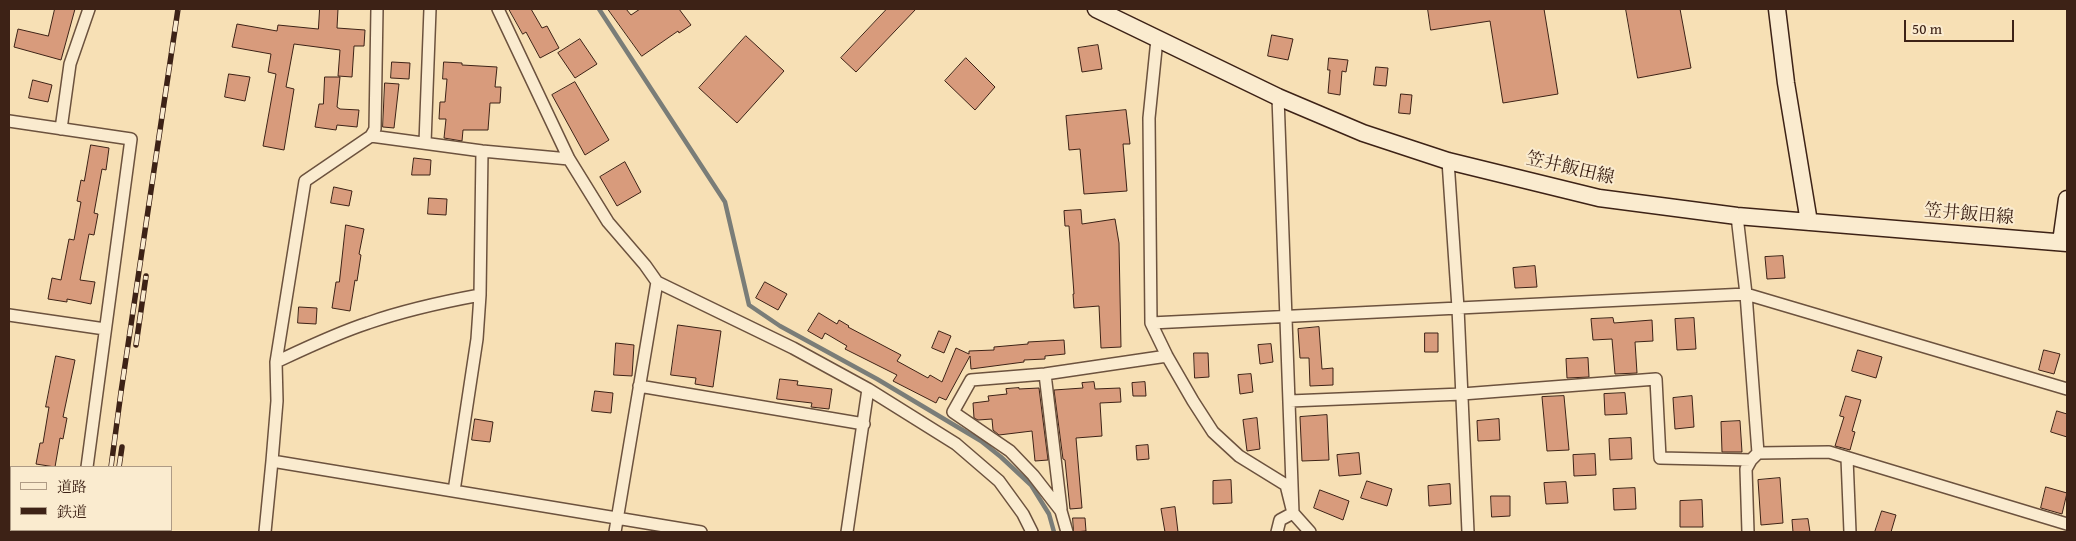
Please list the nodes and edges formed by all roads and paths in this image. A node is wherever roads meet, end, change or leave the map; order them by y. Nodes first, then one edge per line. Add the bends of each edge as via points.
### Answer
1 (89, 9) edge
2 (377, 9) edge
3 (430, 9) edge
4 (498, 9) edge
5 (1096, 9) edge
6 (1777, 9) edge
7 (1157, 39) junction
8 (1278, 97) junction
9 (9, 121) edge
10 (61, 129) junction
11 (371, 136) junction
12 (425, 143) junction
13 (482, 151) junction
14 (569, 159) junction
15 (1448, 161) junction
16 (2067, 199) edge
17 (1737, 216) junction
18 (1809, 222) junction
19 (2064, 242) edge
20 (657, 282) junction
21 (1746, 294) junction
22 (480, 295) junction
23 (1458, 308) junction
24 (9, 315) edge
25 (1286, 316) junction
26 (1151, 323) junction
27 (105, 329) junction
28 (1167, 356) junction
29 (276, 362) junction
30 (1045, 374) junction
31 (640, 386) junction
32 (868, 389) junction
33 (2067, 389) edge
34 (1462, 394) junction
35 (1290, 401) junction
36 (864, 424) junction
37 (1755, 457) junction
38 (1847, 458) junction
39 (272, 461) junction
40 (87, 466) edge
41 (454, 491) junction
42 (1061, 511) junction
43 (1293, 513) junction
44 (617, 518) junction
45 (2067, 524) edge
46 (265, 532) edge
47 (615, 532) edge
48 (701, 532) edge
49 (847, 532) edge
50 (1032, 532) edge
51 (1067, 532) edge
52 (1276, 532) edge
53 (1310, 532) edge
54 (1468, 532) edge
55 (1748, 532) edge
56 (1850, 532) edge

1 - 10 street via 70,64
2 - 11 street via 375,129
3 - 12 street
4 - 14 street
5 - 7 main road, 笠井飯田線
6 - 18 main road
7 - 8 main road, 笠井飯田線
7 - 26 street via 1149,118
8 - 15 main road, 笠井飯田線 via 1363,133
8 - 25 street
9 - 10 street
10 - 27 street via 131,140
11 - 12 street
11 - 29 street via 305,181
12 - 13 street
13 - 14 street
13 - 22 street
14 - 20 street via 608,222
15 - 17 main road, 笠井飯田線 via 1599,198
15 - 23 street
16 - 19 main road
17 - 18 main road, 笠井飯田線
17 - 21 street
18 - 19 main road, 笠井飯田線
20 - 31 street
20 - 32 street via 793,348
21 - 23 street
21 - 33 street
21 - 37 street
22 - 29 street via 368,323
22 - 41 street via 477,339
23 - 25 street
23 - 34 street
24 - 27 street
25 - 26 street
25 - 35 street
26 - 28 street
27 - 40 street
28 - 30 street
28 - 43 street via 1213,432 1239,456 1286,485
29 - 39 street via 278,401
30 - 42 street
30 - 42 street via 971,380 953,412 1010,451
31 - 36 street
31 - 44 street
32 - 36 street
32 - 50 street via 956,444 999,481
34 - 35 street
34 - 37 street via 1656,379 1660,458
34 - 54 street
35 - 43 street
36 - 49 street
37 - 38 street via 1829,452
37 - 55 street via 1746,470
38 - 45 street
38 - 56 street
39 - 41 street
39 - 46 street
41 - 44 street
42 - 51 street
43 - 52 street via 1280,520
43 - 53 street
44 - 47 street
44 - 48 street

